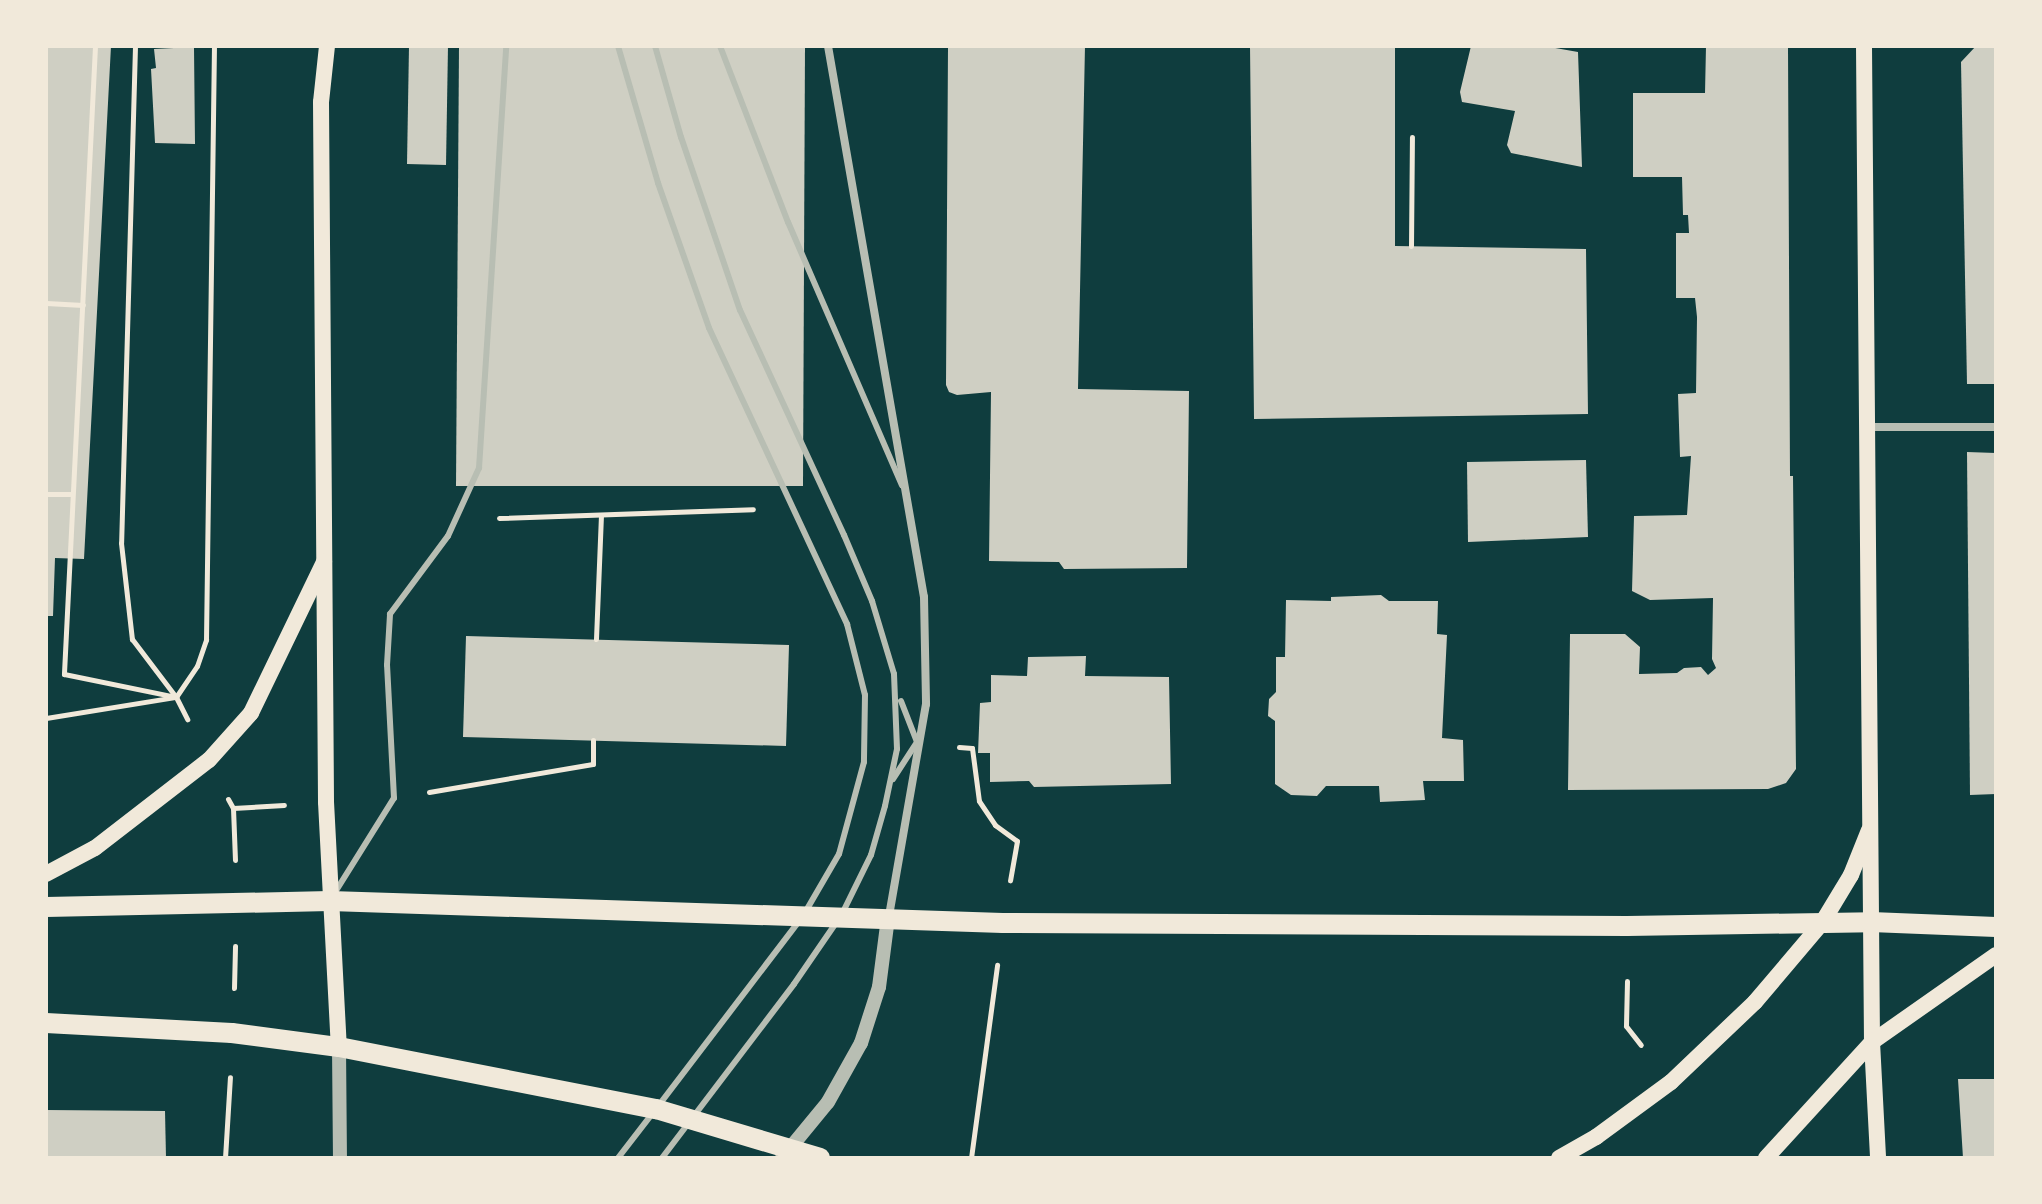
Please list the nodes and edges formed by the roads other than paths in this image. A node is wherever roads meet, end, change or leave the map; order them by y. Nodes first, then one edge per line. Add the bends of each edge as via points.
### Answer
1 (327, 46) edge
2 (506, 46) edge
3 (618, 46) edge
4 (655, 46) edge
5 (720, 46) edge
6 (828, 46) edge
7 (1864, 46) edge
8 (1865, 427) junction
9 (1996, 427) edge
10 (910, 503) junction
11 (327, 557) junction
12 (898, 694) junction
13 (917, 742) junction
14 (891, 782) junction
15 (1873, 821) junction
16 (46, 874) edge
17 (330, 901) junction
18 (46, 907) edge
19 (803, 916) junction
20 (840, 917) junction
21 (888, 918) junction
22 (1871, 922) junction
23 (1822, 923) junction
24 (1996, 927) edge
25 (1996, 955) edge
26 (46, 1023) edge
27 (1872, 1042) junction
28 (339, 1047) junction
29 (656, 1109) junction
30 (690, 1122) junction
31 (785, 1154) edge
32 (340, 1158) edge
33 (618, 1158) edge
34 (662, 1158) edge
35 (820, 1158) edge
36 (1559, 1158) edge
37 (1766, 1158) edge
38 (1878, 1158) edge

1 - 11 main road via 321,102
2 - 17 lane via 479,468 448,536 390,614 387,665 394,798
3 - 19 lane via 658,183 709,328 847,624 865,695 864,762 839,854
4 - 12 lane via 740,310 872,601
5 - 10 lane via 788,222
6 - 10 street
7 - 8 main road
8 - 9 street
8 - 15 main road
10 - 13 street via 924,597 926,704
11 - 16 main road via 251,713 209,760 95,848
11 - 17 main road
12 - 13 lane
12 - 14 lane
13 - 14 lane
13 - 21 street
14 - 20 lane via 871,855
15 - 22 main road
15 - 23 main road via 1851,875
17 - 18 main road
17 - 19 main road
17 - 28 main road
19 - 20 main road
19 - 29 lane
20 - 21 main road
20 - 30 lane
21 - 23 main road via 1016,923
21 - 31 street via 879,987 861,1043 828,1102
22 - 23 main road
22 - 24 main road
22 - 27 main road
23 - 36 main road via 1755,1002 1671,1082
25 - 27 main road
26 - 28 main road via 232,1033
27 - 37 main road
27 - 38 main road
28 - 29 main road
28 - 32 street
29 - 30 main road
29 - 33 lane
30 - 31 main road
30 - 34 lane
31 - 35 main road

